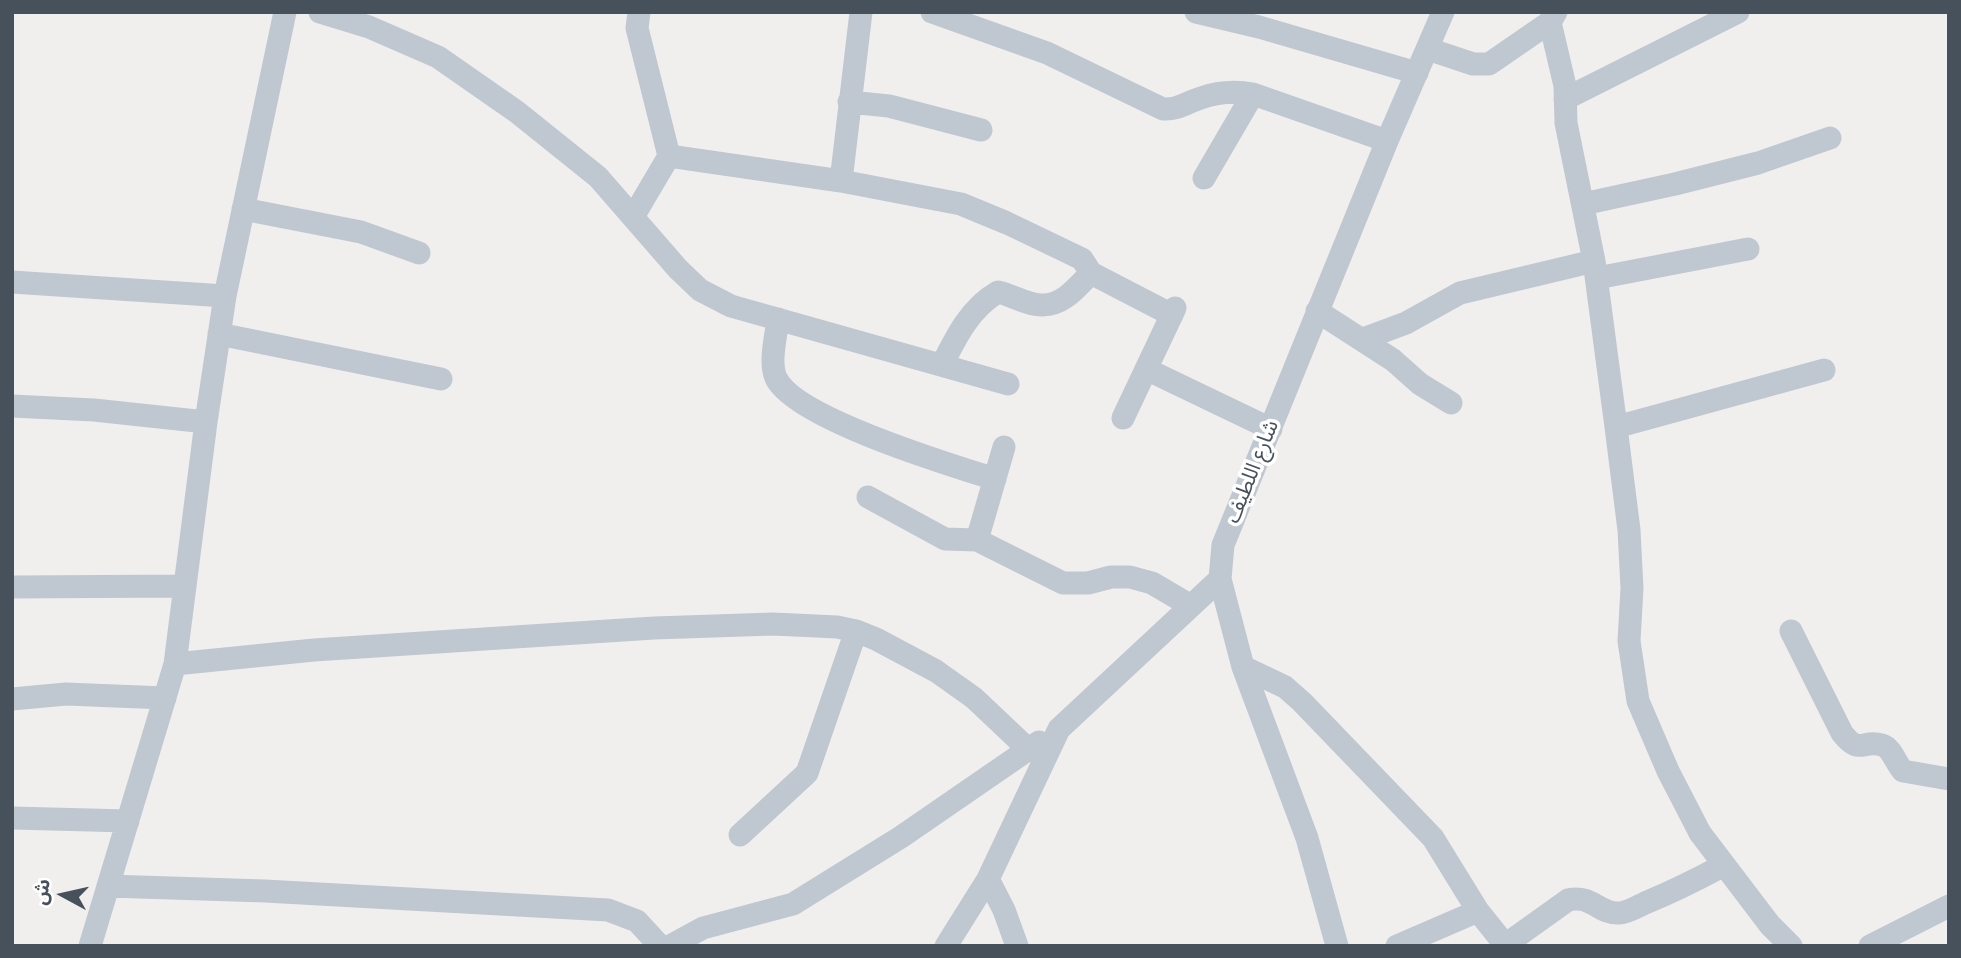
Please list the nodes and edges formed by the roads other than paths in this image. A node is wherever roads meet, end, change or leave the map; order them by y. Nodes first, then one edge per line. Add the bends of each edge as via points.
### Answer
1 (285, 12) edge
2 (320, 12) edge
3 (639, 12) edge
4 (861, 12) edge
5 (932, 12) edge
6 (1196, 12) edge
7 (1443, 12) edge
8 (1738, 12) edge
9 (956, 16) edge
10 (1553, 17) edge
11 (1428, 49) junction
12 (1418, 73) junction
13 (1253, 94) junction
14 (1565, 99) junction
15 (849, 102) junction
16 (981, 130) dead end
17 (1830, 138) dead end
18 (1387, 141) junction
19 (669, 156) junction
20 (1204, 178) dead end
21 (841, 181) junction
22 (1583, 204) junction
23 (243, 209) junction
24 (633, 217) junction
25 (1748, 248) dead end
26 (419, 253) dead end
27 (1596, 269) junction
28 (1091, 273) junction
29 (12, 282) edge
30 (225, 296) junction
31 (1317, 311) junction
32 (779, 319) junction
33 (219, 334) junction
34 (1363, 339) junction
35 (942, 365) junction
36 (1146, 369) junction
37 (1824, 370) dead end
38 (441, 379) dead end
39 (1008, 384) dead end
40 (1451, 403) dead end
41 (12, 406) edge
42 (1123, 418) dead end
43 (206, 422) junction
44 (1616, 427) junction
45 (1271, 429) junction
46 (1004, 447) dead end
47 (995, 479) junction
48 (868, 497) dead end
49 (977, 540) junction
50 (1220, 579) junction
51 (185, 586) junction
52 (12, 587) edge
53 (1191, 606) junction
54 (856, 631) junction
55 (1791, 631) dead end
56 (175, 664) junction
57 (1243, 667) junction
58 (165, 698) junction
59 (12, 699) edge
60 (1059, 729) junction
61 (1029, 750) junction
62 (1949, 779) edge
63 (12, 818) edge
64 (128, 821) junction
65 (740, 835) dead end
66 (1724, 865) junction
67 (988, 879) junction
68 (108, 886) junction
69 (1949, 906) edge
70 (1478, 911) junction
71 (1905, 938) edge
72 (1505, 945) edge
73 (90, 946) edge
74 (660, 946) edge
75 (670, 946) edge
76 (946, 946) edge
77 (1017, 946) edge
78 (1337, 946) edge
79 (1396, 946) edge
80 (1791, 946) edge
81 (1870, 946) edge

1 - 23 street
2 - 24 street via 438,57 598,177
3 - 19 street via 636,28
4 - 15 street
5 - 9 street
6 - 12 street
7 - 11 street, شارع اللطيف
8 - 14 street
9 - 13 street via 1047,53 1163,109 1176,110 1201,98 1234,91
10 - 11 street via 1489,64 1473,64
10 - 14 street
11 - 12 street, شارع اللطيف
12 - 18 street, شارع اللطيف
13 - 18 street
13 - 20 street
14 - 22 street
15 - 16 street via 889,106
15 - 21 street
17 - 22 street via 1746,166
18 - 31 street, شارع اللطيف
19 - 21 street
19 - 24 street
21 - 28 street via 961,204 1082,260
22 - 27 street
23 - 26 street via 361,232
23 - 30 street
24 - 32 street via 701,290 731,306
25 - 27 street
27 - 34 street via 1460,293 1406,323
27 - 44 street
28 - 35 street via 1059,302 1041,305 998,292 988,298 963,324
28 - 36 street via 1174,312
29 - 30 street
30 - 33 street
31 - 34 street
31 - 45 street, شارع اللطيف
32 - 35 street
32 - 47 street via 773,363 776,378 787,391 821,414 880,440
33 - 38 street
33 - 43 street
34 - 40 street
35 - 39 street
36 - 42 street
36 - 45 street
37 - 44 street
41 - 43 street
43 - 51 street
44 - 66 street via 1629,530 1629,641 1637,701 1700,833
45 - 50 street, شارع اللطيف via 1223,545
46 - 47 street
47 - 49 street
48 - 49 street via 945,539
49 - 53 street via 1063,583 1130,577 1152,583
50 - 53 street
50 - 57 street, شارع اللطيف
51 - 52 street
51 - 56 street
53 - 60 street
54 - 56 street via 773,624 654,628 314,650
54 - 61 street via 936,671 974,698
54 - 65 street via 807,773
55 - 62 street via 1850,744 1881,745 1903,771
56 - 58 street
57 - 70 street via 1284,687 1302,702 1433,838
57 - 78 street, شارع اللطيف via 1307,838
58 - 59 street via 66,694
58 - 64 street
60 - 61 street
60 - 67 street
61 - 75 street via 793,904 703,928
63 - 64 street
64 - 68 street
66 - 72 street via 1621,914 1607,912 1588,900 1569,900
66 - 80 street
67 - 76 street
67 - 77 street
68 - 73 street
68 - 74 street via 608,910 638,921
69 - 71 street
70 - 72 street
70 - 79 street
71 - 81 street

